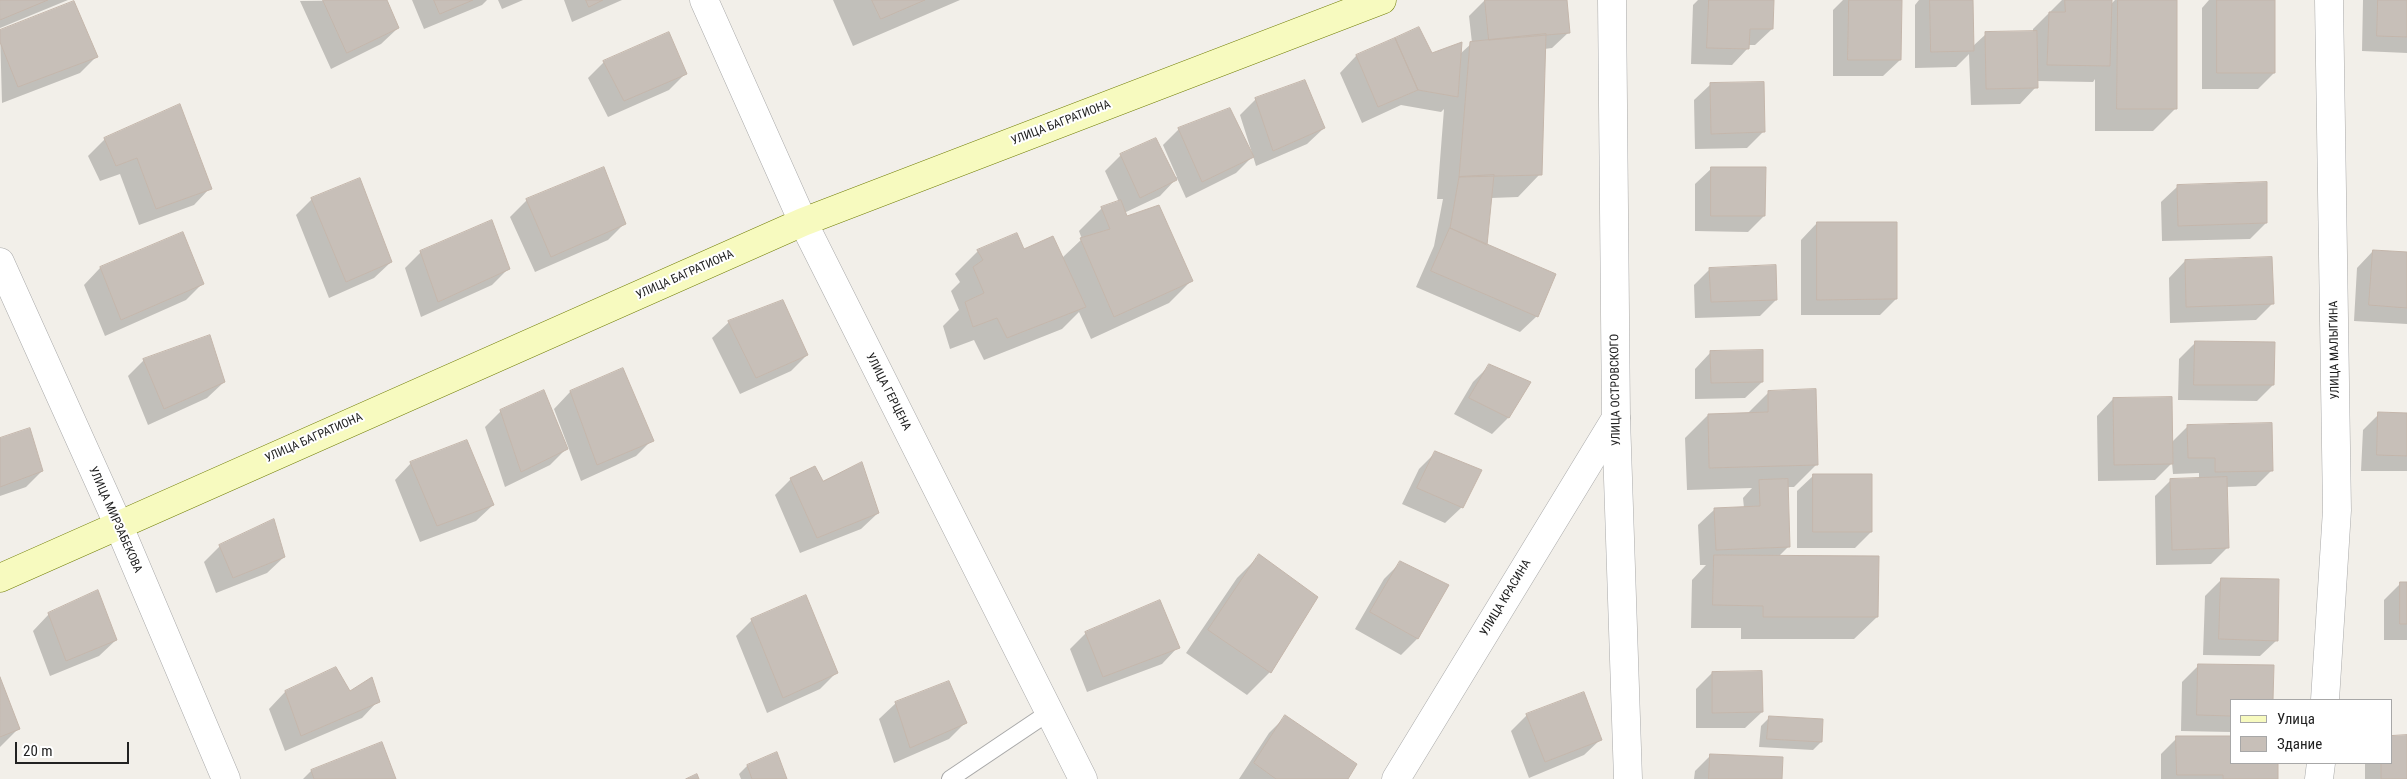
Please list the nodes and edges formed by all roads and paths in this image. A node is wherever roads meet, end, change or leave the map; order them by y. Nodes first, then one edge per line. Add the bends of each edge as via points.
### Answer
1 (704, 0) edge
2 (1382, 0) edge
3 (1612, 0) edge
4 (2329, 0) edge
5 (804, 222) junction
6 (0, 262) edge
7 (1616, 418) junction
8 (118, 524) junction
9 (0, 578) edge
10 (2325, 699) edge
11 (1048, 713) junction
12 (2320, 764) edge
13 (226, 779) edge
14 (950, 779) edge
15 (1083, 779) edge
16 (1396, 779) edge
17 (1628, 779) edge
18 (2319, 779) edge

1 - 5 street, УЛИЦА ГЕРЦЕНА
2 - 5 main road, УЛИЦА БАГРАТИОНА
3 - 7 street, УЛИЦА ОСТРОВСКОГО
4 - 10 street, УЛИЦА МАЛЫГИНА via 2337,510
5 - 8 main road, УЛИЦА БАГРАТИОНА
5 - 11 street, УЛИЦА ГЕРЦЕНА
6 - 8 street, УЛИЦА МИРЗАБЕКОВА
7 - 16 street, УЛИЦА КРАСИНА
7 - 17 street, УЛИЦА ОСТРОВСКОГО
8 - 9 main road, УЛИЦА БАГРАТИОНА
8 - 13 street, УЛИЦА МИРЗАБЕКОВА
11 - 14 lane
11 - 15 street, УЛИЦА ГЕРЦЕНА
12 - 18 street

